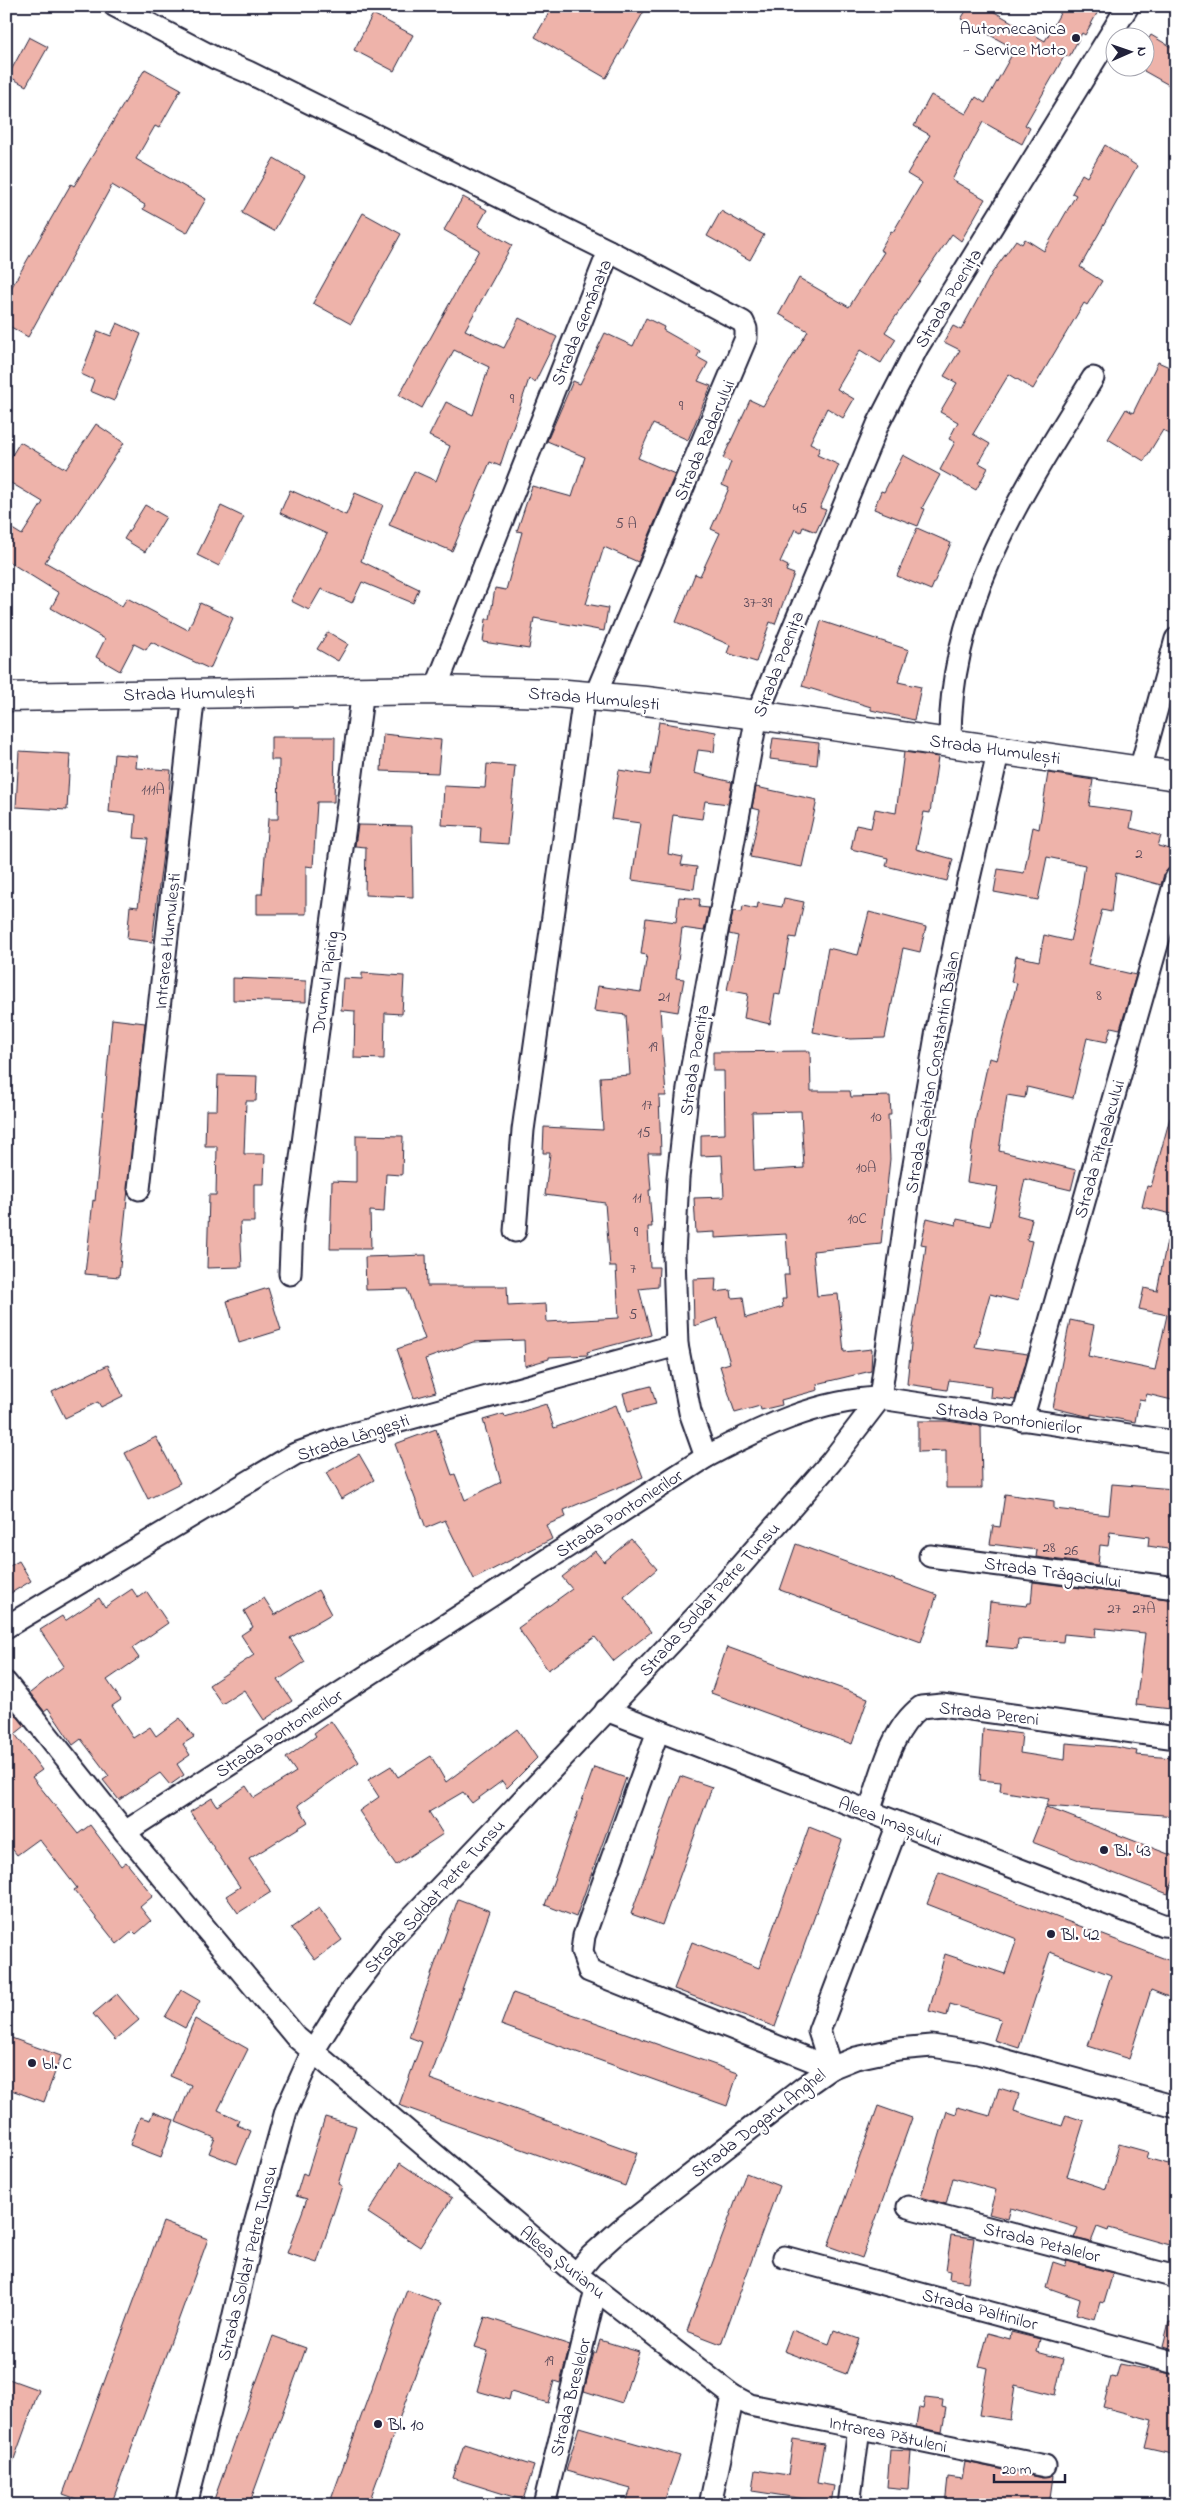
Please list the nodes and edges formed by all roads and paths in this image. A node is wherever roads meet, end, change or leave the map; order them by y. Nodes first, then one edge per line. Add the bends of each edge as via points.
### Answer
1 (115, 6) edge
2 (1128, 6) edge
3 (609, 251) junction
4 (1093, 378) dead end
5 (1176, 639) edge
6 (363, 690) junction
7 (435, 690) junction
8 (194, 693) junction
9 (590, 696) junction
10 (6, 697) edge
11 (757, 715) junction
12 (950, 742) junction
13 (999, 750) junction
14 (1140, 770) junction
15 (1176, 776) edge
16 (1176, 878) edge
17 (140, 1189) dead end
18 (515, 1231) dead end
19 (290, 1274) dead end
20 (677, 1345) junction
21 (880, 1398) junction
22 (1022, 1420) junction
23 (1176, 1442) edge
24 (706, 1456) junction
25 (930, 1556) dead end
26 (1176, 1588) edge
27 (6, 1627) edge
28 (6, 1683) edge
29 (606, 1710) junction
30 (658, 1731) junction
31 (1176, 1738) edge
32 (869, 1812) junction
33 (898, 1824) junction
34 (125, 1832) junction
35 (1176, 1926) edge
36 (312, 2053) junction
37 (831, 2068) junction
38 (1176, 2107) edge
39 (908, 2207) dead end
40 (784, 2257) dead end
41 (576, 2274) junction
42 (1176, 2277) edge
43 (596, 2290) junction
44 (1176, 2363) edge
45 (733, 2396) junction
46 (859, 2428) junction
47 (1045, 2466) dead end
48 (186, 2505) edge
49 (544, 2505) edge
50 (710, 2505) edge
51 (849, 2505) edge

1 - 3 street, Strada Gemănata
2 - 11 street, Strada Poenița via 918,348 882,416
3 - 7 street, Strada Gemănata
3 - 9 street, Strada Radarului via 743,322 746,338
4 - 12 street via 1012,511 981,581 954,684
5 - 14 street
6 - 7 street, Strada Humulești
6 - 8 street, Strada Humulești
6 - 19 street, Drumul Pipirig via 292,1226
7 - 9 street, Strada Humulești
8 - 10 street, Strada Humulești
8 - 17 street, Intrarea Humulești
9 - 11 street, Strada Humulești
9 - 18 street via 523,1130
11 - 12 street, Strada Humulești
11 - 20 street, Strada Poenița via 688,1088 674,1255
12 - 13 street, Strada Humulești
13 - 14 street, Strada Humulești
13 - 21 street, Strada Căpitan Constantin Bălan via 937,1030
14 - 15 street, Strada Humulești
16 - 22 street, Strada Pitpalacului
20 - 24 street, Strada Poenița via 690,1412
20 - 27 street, Strada Lăngești via 309,1448
21 - 22 street, Strada Pontonierilor
21 - 24 street, Strada Pontonierilor via 844,1401 813,1410
21 - 29 street, Strada Soldat Petre Tunsu via 831,1462 702,1610
22 - 23 street, Strada Pontonierilor
24 - 34 street, Strada Pontonierilor
25 - 26 street, Strada Trăgaciului
28 - 34 street
29 - 30 street, Aleea Imașului
29 - 36 street, Strada Soldat Petre Tunsu via 394,1936 348,1994
30 - 32 street, Aleea Imașului
30 - 37 street via 584,1936 582,1951 589,1971
31 - 32 street, Strada Pereni via 942,1705 921,1706 906,1721 891,1750
32 - 33 street, Aleea Imașului
33 - 35 street, Aleea Imașului via 1163,1925
33 - 37 street via 819,2031
34 - 36 street
36 - 41 street, Aleea Șurianu
36 - 48 street, Strada Soldat Petre Tunsu via 286,2111 265,2185
37 - 38 street, Strada Dogaru Anghel via 856,2058 918,2046 960,2049
37 - 41 street, Strada Dogaru Anghel via 620,2230
39 - 42 street, Strada Petalelor
40 - 44 street, Strada Paltinilor
41 - 43 street, Aleea Șurianu
43 - 45 street, Aleea Șurianu
43 - 49 street, Strada Breslelor
45 - 46 street, Intrarea Pătuleni via 750,2405
45 - 50 street
46 - 47 street, Intrarea Pătuleni
46 - 51 street

